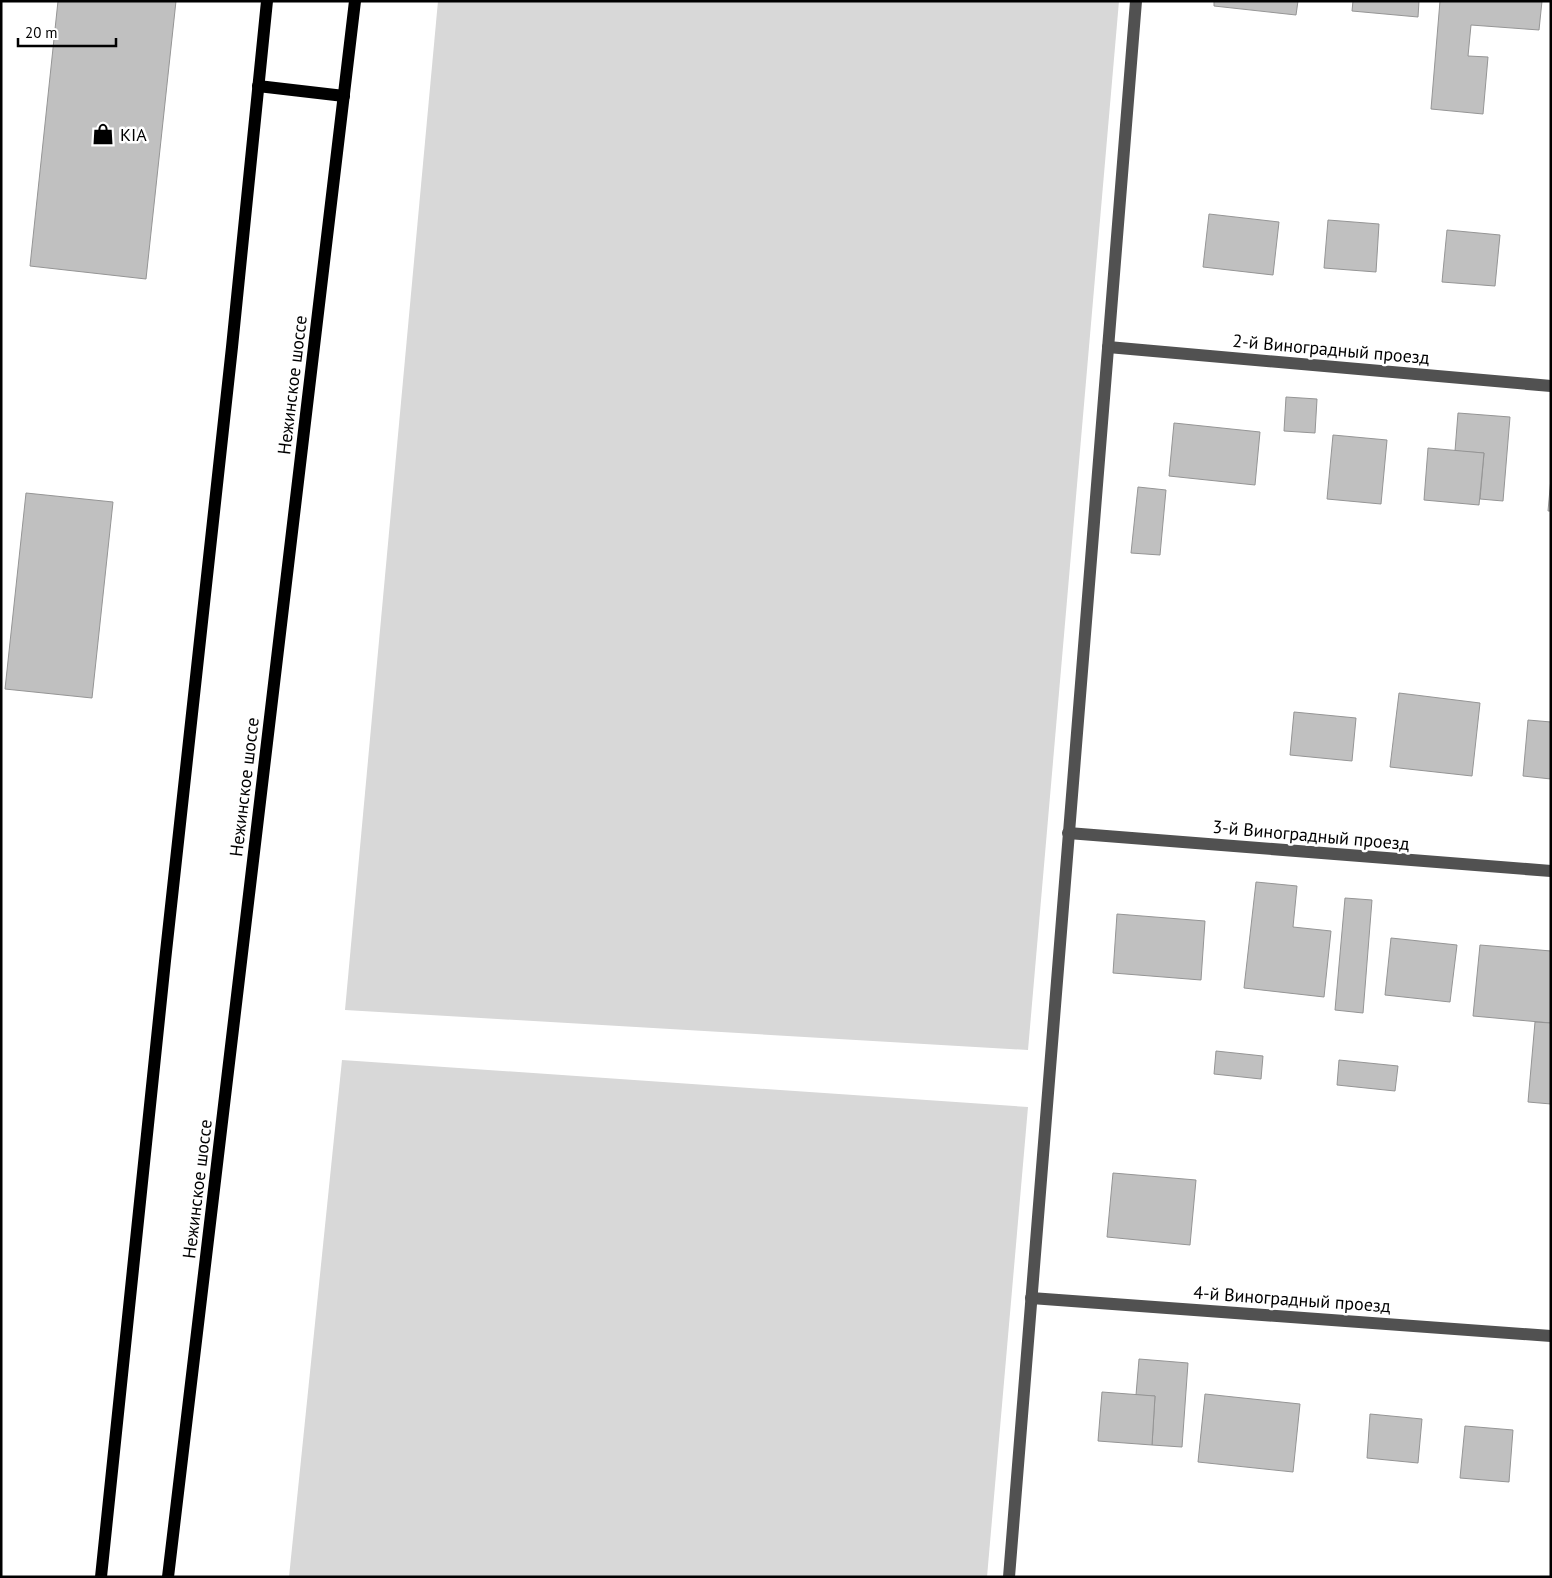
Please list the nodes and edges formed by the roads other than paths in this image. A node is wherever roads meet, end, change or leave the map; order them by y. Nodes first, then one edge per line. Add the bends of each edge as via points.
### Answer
1 (267, 1) edge
2 (355, 1) edge
3 (1136, 1) edge
4 (258, 86) junction
5 (344, 96) junction
6 (1108, 347) junction
7 (1551, 386) edge
8 (1068, 833) junction
9 (1551, 871) edge
10 (1032, 1298) junction
11 (1551, 1336) edge
12 (101, 1577) edge
13 (168, 1577) edge
14 (1009, 1577) edge

1 - 4 main road
2 - 5 main road, Нежинское шоссе
3 - 6 street
4 - 5 main road
4 - 12 main road
5 - 13 main road, Нежинское шоссе
6 - 7 street, 2-й Виноградный проезд
6 - 8 street
8 - 9 street, 3-й Виноградный проезд
8 - 10 street
10 - 11 street, 4-й Виноградный проезд
10 - 14 street

